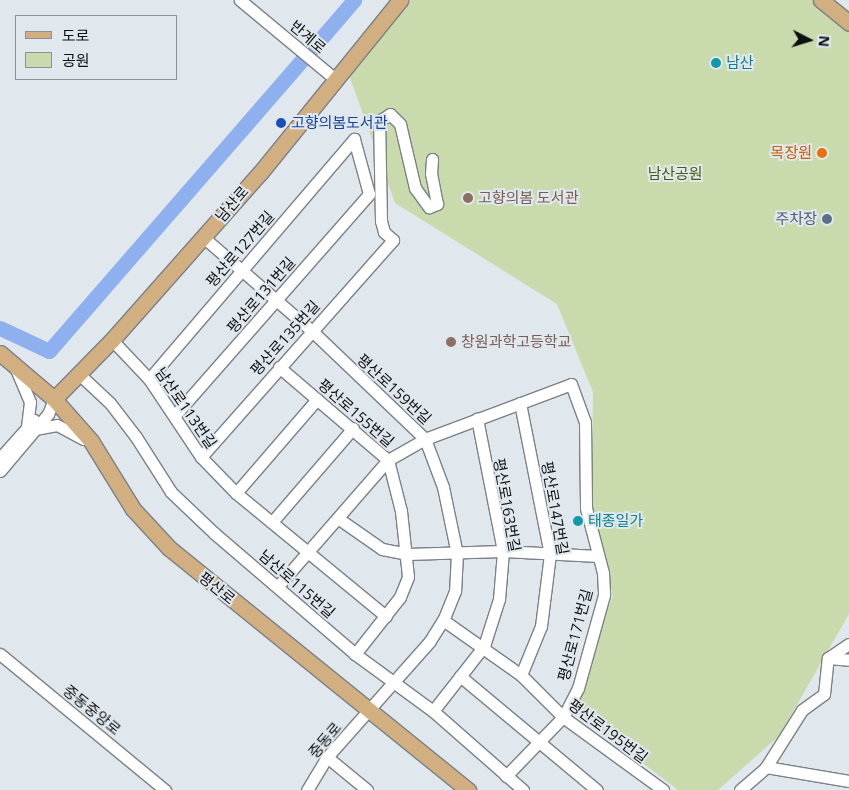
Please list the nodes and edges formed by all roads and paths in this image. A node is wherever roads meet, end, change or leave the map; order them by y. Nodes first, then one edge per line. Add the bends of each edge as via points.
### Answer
1 (240, 0) edge
2 (400, 0) edge
3 (821, 0) edge
4 (849, 23) edge
5 (334, 78) junction
6 (432, 158) dead end
7 (369, 194) joint
8 (203, 237) junction
9 (242, 270) junction
10 (277, 300) junction
11 (312, 331) junction
12 (112, 340) junction
13 (0, 353) edge
14 (12, 363) junction
15 (279, 367) junction
16 (79, 374) junction
17 (148, 379) junction
18 (54, 399) junction
19 (317, 399) junction
20 (520, 403) junction
21 (175, 414) junction
22 (477, 419) junction
23 (353, 428) junction
24 (31, 429) junction
25 (425, 439) junction
26 (97, 450) junction
27 (201, 456) junction
28 (0, 458) edge
29 (388, 460) junction
30 (0, 471) edge
31 (236, 493) junction
32 (339, 519) junction
33 (272, 522) junction
34 (502, 551) junction
35 (308, 552) junction
36 (407, 554) junction
37 (457, 554) junction
38 (550, 554) junction
39 (598, 556) junction
40 (278, 586) junction
41 (386, 616) junction
42 (443, 620) junction
43 (849, 644) edge
44 (484, 646) junction
45 (0, 654) edge
46 (355, 654) junction
47 (828, 658) junction
48 (849, 660) edge
49 (521, 675) junction
50 (460, 676) junction
51 (393, 681) junction
52 (432, 711) junction
53 (369, 712) junction
54 (563, 717) junction
55 (536, 742) junction
56 (327, 757) junction
57 (766, 767) junction
58 (506, 776) junction
59 (849, 781) edge
60 (165, 790) edge
61 (308, 790) edge
62 (367, 790) edge
63 (468, 790) edge
64 (523, 790) edge
65 (597, 790) edge
66 (663, 790) edge
67 (740, 790) edge

1 - 5 street, 반계로
2 - 5 main road, 남산로
3 - 4 main road
5 - 8 main road, 남산로 via 260,173
6 - 11 street, 평산로135번길 via 431,174 437,204 429,208 415,188 400,124 390,114 379,121 381,221 384,232 393,240
7 - 9 street, 평산로127번길 via 354,139
7 - 10 street, 평산로131번길
8 - 9 street, 평산로159번길
8 - 12 main road, 남산로
9 - 10 street, 평산로159번길
9 - 17 street, 평산로127번길
10 - 11 street, 평산로159번길
10 - 21 street, 평산로131번길
11 - 15 street, 평산로135번길
11 - 25 street, 평산로159번길
12 - 16 main road, 남산로
12 - 17 street, 남산로113번길
13 - 14 main road, 평산로
14 - 18 main road, 평산로
14 - 24 street via 30,402
15 - 19 street, 평산로155번길
15 - 27 street, 평산로135번길
16 - 18 main road, 남산로
16 - 40 street, 남산로115번길 via 126,423 171,492
17 - 21 street, 남산로113번길
18 - 24 street
18 - 26 main road, 평산로
19 - 23 street, 평산로155번길
19 - 31 street
20 - 22 street
20 - 38 street, 평산로147번길
20 - 39 street, 평산로171번길 via 571,384 585,422 586,508
21 - 27 street, 남산로113번길
22 - 25 street
22 - 34 street, 평산로163번길
23 - 29 street, 평산로155번길
23 - 33 street
24 - 26 street via 50,425 65,427
24 - 28 street
24 - 30 street
25 - 29 street
25 - 37 street, 평산로159번길 via 443,487
26 - 53 main road, 평산로 via 133,509 169,548
27 - 31 street, 남산로113번길
29 - 32 street
29 - 36 street, 평산로155번길 via 401,511
31 - 33 street, 남산로113번길
32 - 35 street
32 - 36 street via 382,549
33 - 35 street, 남산로113번길
34 - 37 street
34 - 38 street
34 - 44 street, 평산로163번길 via 499,599
35 - 40 street
35 - 41 street, 남산로113번길
36 - 37 street
36 - 41 street, 평산로155번길 via 408,577 400,597
37 - 42 street, 평산로159번길 via 455,591
38 - 39 street
38 - 49 street, 평산로147번길 via 541,626
39 - 54 street, 평산로171번길 via 604,595 578,688
40 - 46 street, 남산로115번길
41 - 46 street, 평산로155번길
42 - 44 street, 평산로195번길
42 - 51 street, 평산로159번길 via 430,641
43 - 47 street
44 - 49 street, 평산로195번길
44 - 50 street, 평산로163번길
45 - 60 street, 중동중앙로
46 - 51 street, 남산로115번길
47 - 48 street
47 - 57 street via 824,694 802,710
49 - 54 street, 평산로195번길
50 - 52 street, 평산로163번길
50 - 55 street
51 - 52 street, 남산로115번길
51 - 53 street, 평산로159번길
52 - 58 street, 남산로115번길
53 - 56 street, 중동로
53 - 63 main road, 평산로
54 - 55 street, 평산로171번길
54 - 66 street, 평산로195번길
55 - 58 street, 평산로171번길
55 - 65 street
56 - 61 street, 중동로
56 - 62 street
57 - 59 street
57 - 67 street
58 - 64 street, 남산로115번길

